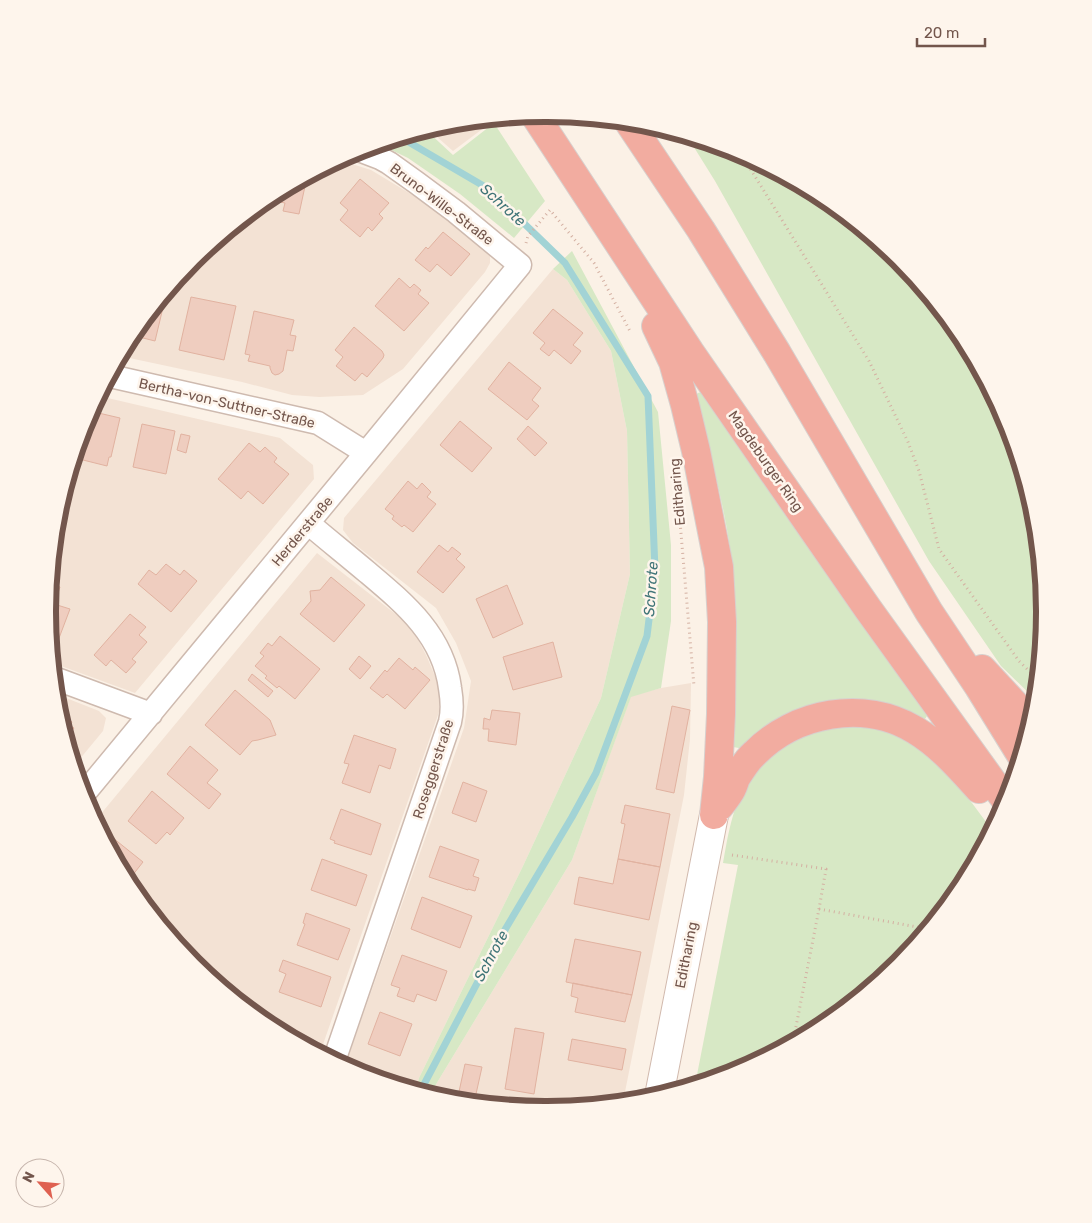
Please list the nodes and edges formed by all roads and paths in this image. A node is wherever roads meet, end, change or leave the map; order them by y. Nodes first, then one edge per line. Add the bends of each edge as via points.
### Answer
1 (539, 122) edge
2 (634, 130) edge
3 (371, 155) edge
4 (748, 166) edge
5 (598, 212) junction
6 (528, 236) dead end
7 (520, 265) joint
8 (635, 339) dead end
9 (116, 377) edge
10 (366, 453) junction
11 (678, 495) dead end
12 (308, 523) junction
13 (929, 612) junction
14 (1032, 674) edge
15 (61, 681) edge
16 (695, 689) dead end
17 (151, 714) junction
18 (1024, 714) edge
19 (1016, 747) edge
20 (89, 787) edge
21 (1000, 794) edge
22 (995, 805) edge
23 (714, 815) junction
24 (706, 851) junction
25 (819, 909) junction
26 (920, 927) edge
27 (795, 1034) edge
28 (336, 1054) edge
29 (661, 1088) edge

1 - 5 highway, Magdeburger Ring
2 - 13 highway via 772,345
3 - 7 street, Bruno-Wille-Straße via 417,183
4 - 14 path via 869,361 919,471 939,549 1019,661
5 - 21 highway, Magdeburger Ring via 690,352
5 - 23 highway via 673,362 696,451 719,567 721,714
6 - 8 path via 550,210 594,263
7 - 10 street, Herderstraße
9 - 10 street, Bertha-von-Suttner-Straße via 318,423
10 - 12 street, Herderstraße
11 - 16 path, Editharing
12 - 17 street, Herderstraße
12 - 28 street, Roseggerstraße via 401,601 420,621 443,658 450,682 452,708 450,722
13 - 18 highway
13 - 19 highway
15 - 17 street
17 - 20 street, Herderstraße
22 - 23 highway via 949,756 920,733 892,719 848,712 809,720 764,744 744,766
23 - 24 street, Editharing
24 - 25 path via 826,870
24 - 29 street, Editharing
25 - 26 path
25 - 27 path

